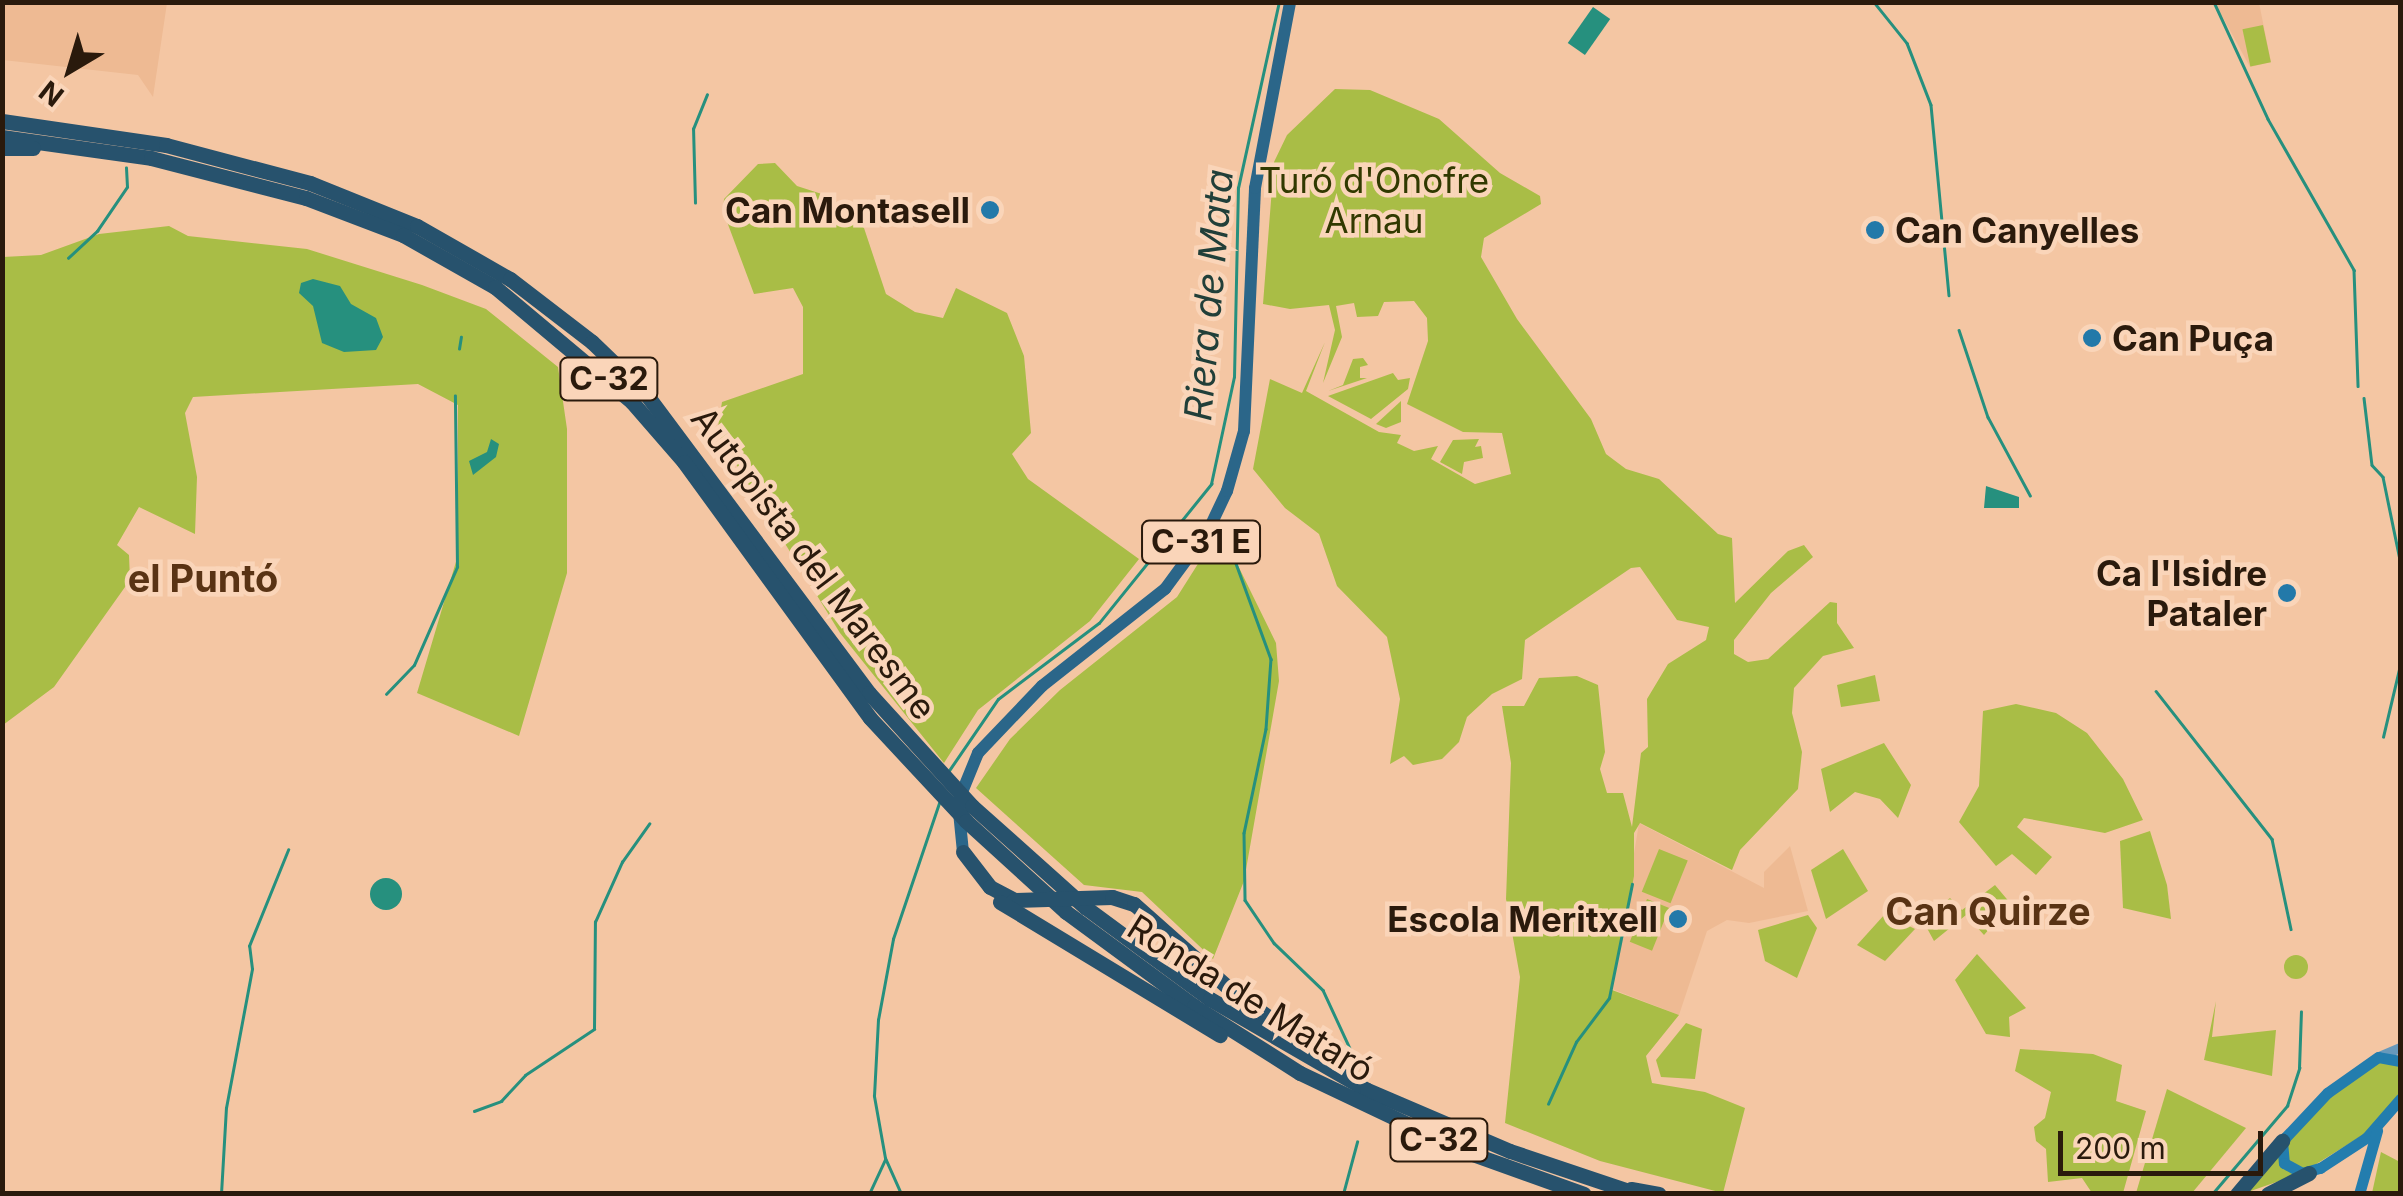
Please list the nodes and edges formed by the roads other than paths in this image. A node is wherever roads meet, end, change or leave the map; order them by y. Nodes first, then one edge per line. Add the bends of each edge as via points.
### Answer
1 (1290, 2) edge
2 (2, 118) edge
3 (2, 137) edge
4 (2, 148) edge
5 (150, 158) junction
6 (932, 765) joint
7 (929, 783) joint
8 (963, 852) junction
9 (2400, 1048) edge
10 (2378, 1058) junction
11 (2400, 1060) edge
12 (1300, 1073) junction
13 (2400, 1098) edge
14 (1417, 1113) junction
15 (2382, 1123) junction
16 (2282, 1141) junction
17 (2330, 1162) junction
18 (2309, 1173) junction
19 (1617, 1187) junction
20 (2360, 1191) edge
21 (1584, 1194) edge
22 (1638, 1194) edge
23 (1659, 1194) edge
24 (2237, 1194) edge
25 (2268, 1194) edge

1 - 8 main road, C-31 E via 1263,133 1248,280 1244,431 1227,491 1166,589 1042,686 978,753 958,802
2 - 6 highway, Autopista del Maresme / C-32 via 217,156 366,204 465,251 566,320 691,447 840,656
3 - 5 highway, Autopista del Maresme / C-32
4 - 5 highway, C-32
5 - 7 highway, Autopista del Maresme / C-32 via 240,178 371,221 495,287 553,329 684,462 831,670
6 - 14 highway, Ronda de Mataró / C-32 via 1085,907 1271,1036
7 - 12 highway, Ronda de Mataró / C-32 via 1066,912
8 - 12 highway, C-31 E via 980,884 1003,904 1197,1022 1286,1072
8 - 14 highway via 990,888 1014,900 1112,897 1134,904 1258,1012
9 - 10 street
10 - 11 main road
10 - 16 main road via 2327,1092
12 - 21 highway, Ronda de Mataró / C-32 via 1464,1150
13 - 15 main road
14 - 19 highway, Ronda de Mataró / C-32
15 - 17 main road
15 - 20 main road
16 - 18 main road via 2284,1163
16 - 24 highway
17 - 18 main road
17 - 20 main road via 2352,1163
18 - 25 highway
19 - 22 highway, Ronda de Mataró / C-32
19 - 23 highway

